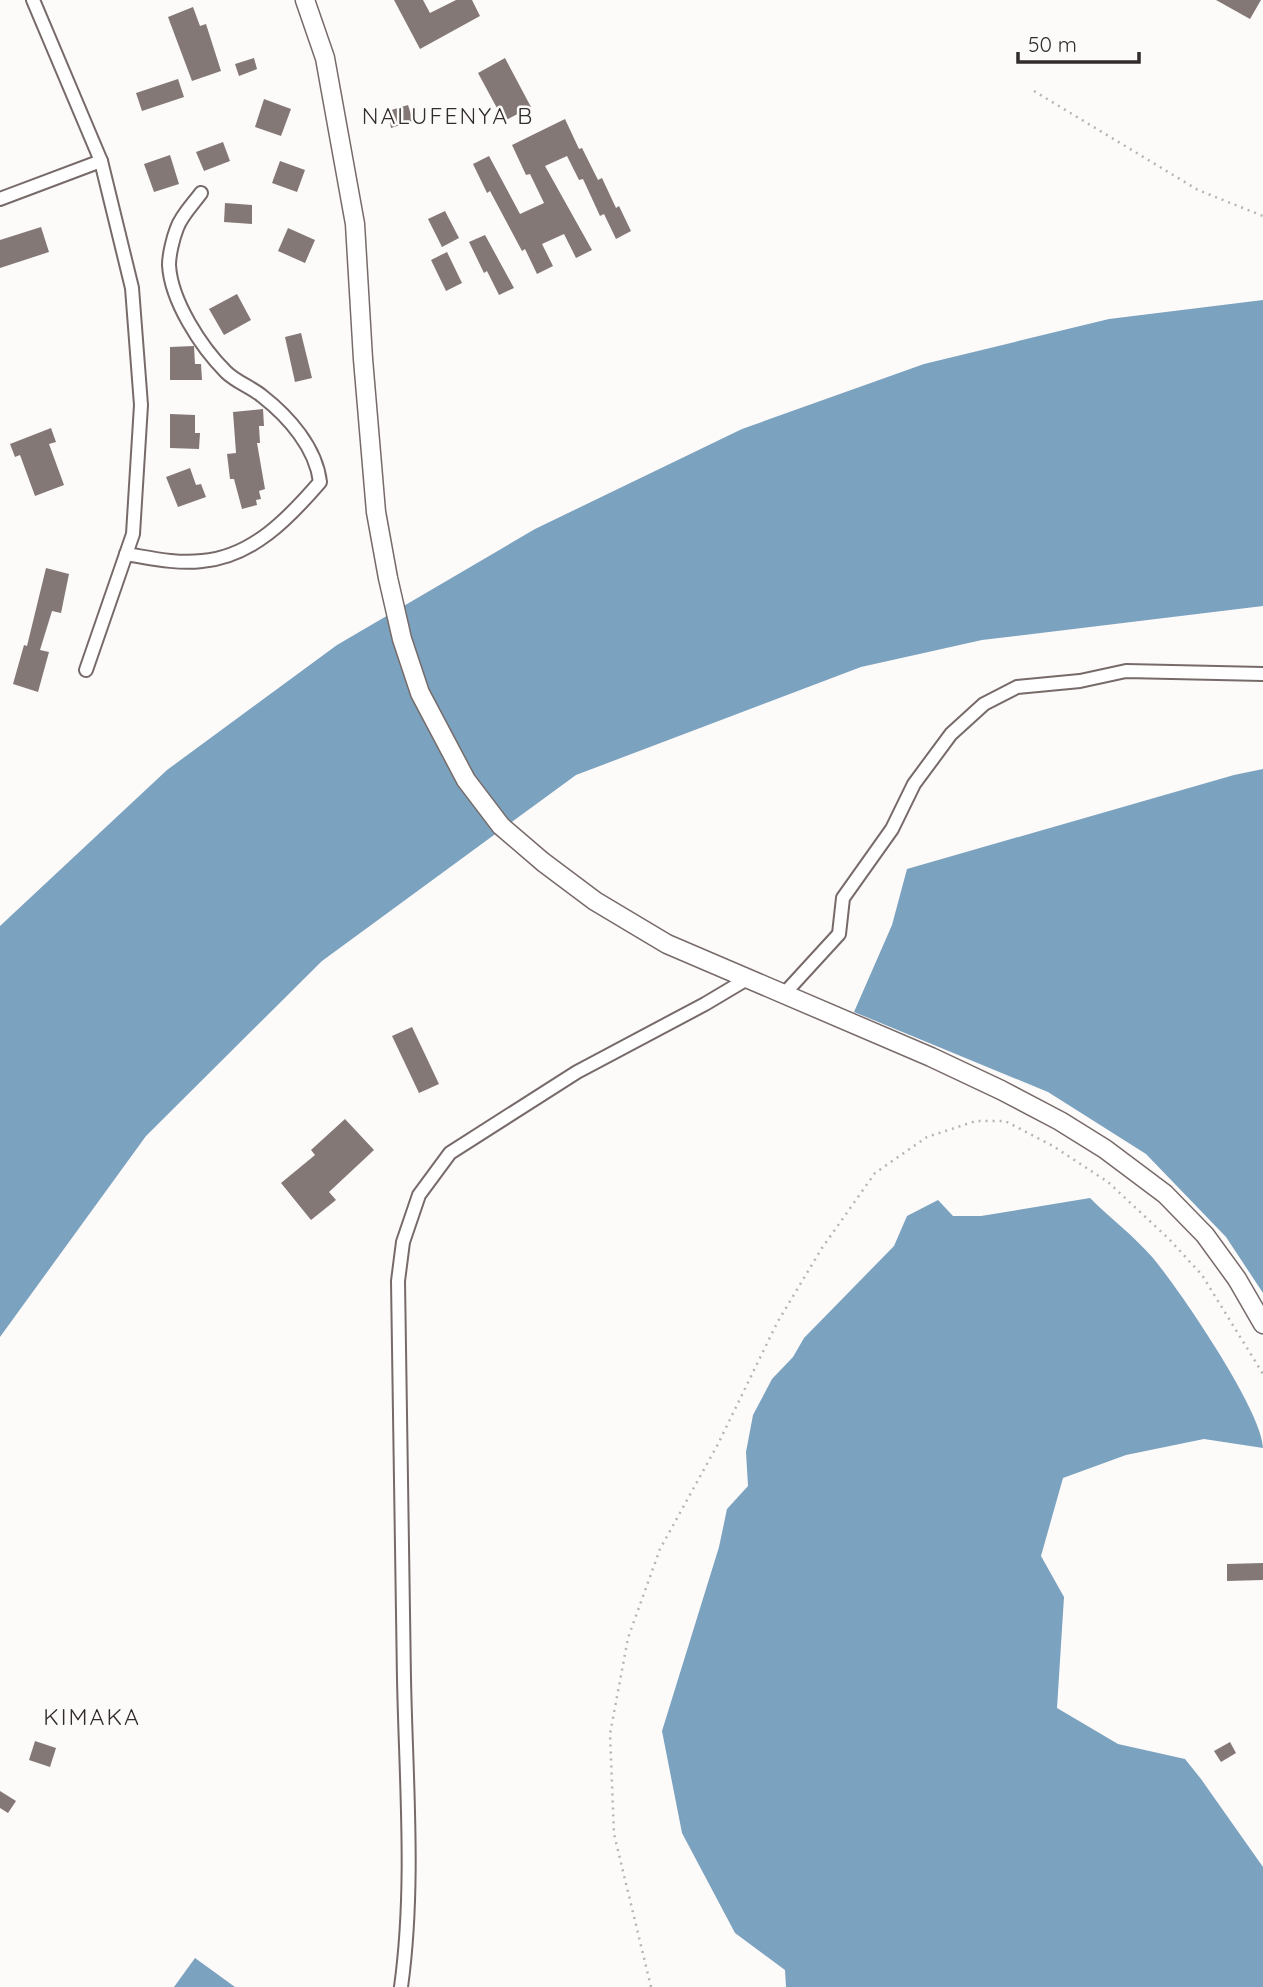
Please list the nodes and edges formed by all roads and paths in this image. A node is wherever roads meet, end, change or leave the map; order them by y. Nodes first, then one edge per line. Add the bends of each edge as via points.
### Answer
1 (33, 0) edge
2 (305, 0) edge
3 (1034, 91) dead end
4 (102, 161) junction
5 (201, 193) dead end
6 (0, 199) edge
7 (1263, 216) edge
8 (126, 554) junction
9 (86, 670) dead end
10 (1263, 674) edge
11 (747, 979) junction
12 (784, 994) junction
13 (1263, 1324) edge
14 (1263, 1374) edge
15 (401, 1987) edge
16 (650, 1987) edge

1 - 4 street
2 - 11 main road via 325,58 355,224 376,512 402,639 420,693 466,780 501,826 542,862 595,901 667,944
3 - 7 path via 1198,190
4 - 6 street
4 - 8 street via 132,288 141,405 133,534
5 - 8 street via 177,226 169,264 179,304 227,374 262,396 291,424 308,446 320,482 267,535 237,553 202,561
8 - 9 street
10 - 12 street via 1126,671 1017,687 984,704 951,734 914,784 892,829 842,898 839,934
11 - 12 main road
11 - 15 street via 577,1072 450,1153 419,1195 402,1242 398,1281 408,1818
12 - 13 main road via 1001,1090 1105,1149 1165,1194 1205,1235
14 - 16 path via 1202,1275 1169,1238 1108,1182 1005,1121 976,1121 927,1137 875,1173 777,1323 660,1549 628,1638 610,1734 614,1834

